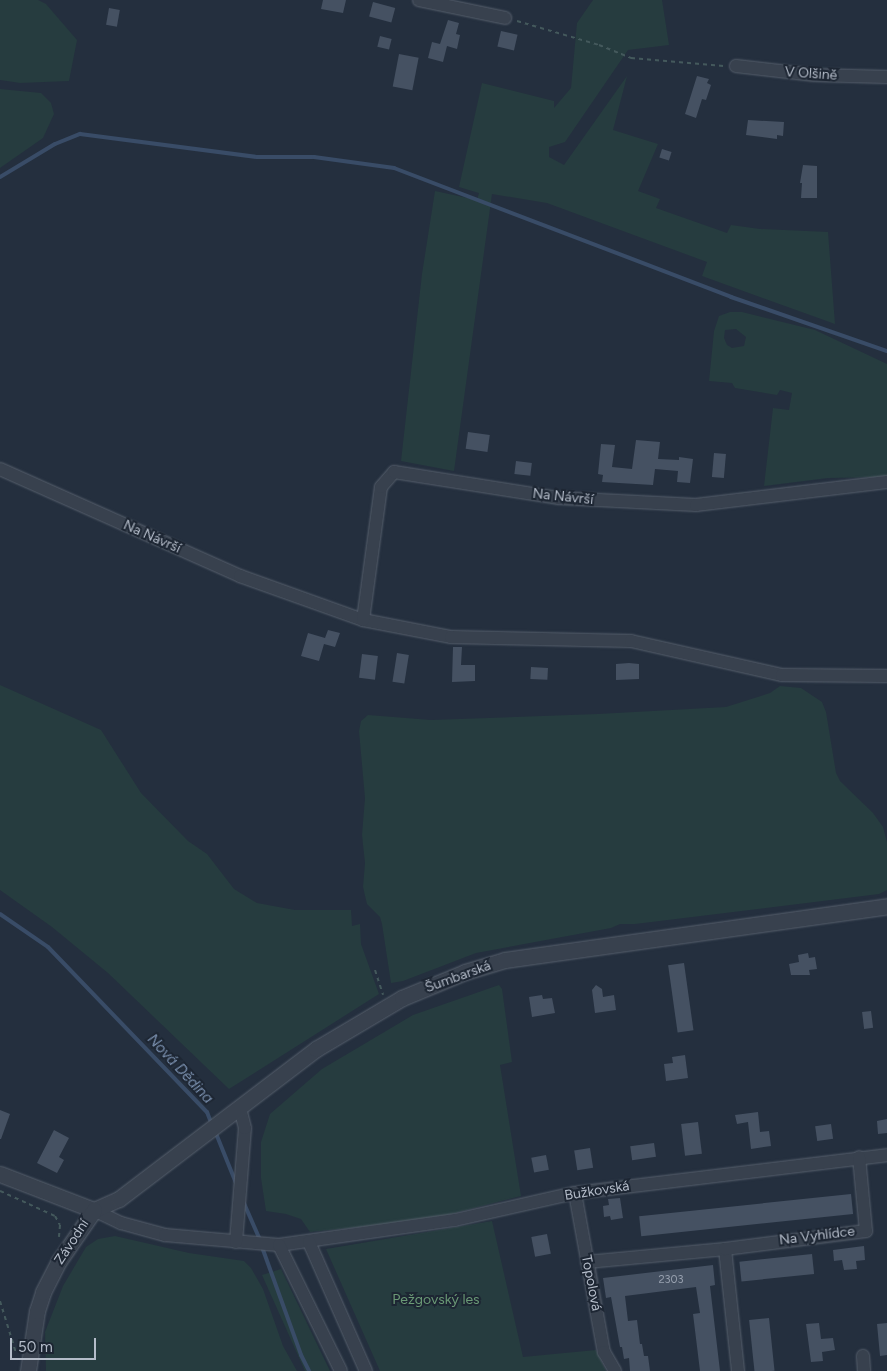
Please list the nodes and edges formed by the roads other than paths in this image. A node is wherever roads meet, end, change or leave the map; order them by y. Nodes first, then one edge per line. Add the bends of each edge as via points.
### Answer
1 (419, 0) edge
2 (505, 18) road end
3 (736, 66) road end
4 (887, 77) edge
5 (0, 469) edge
6 (887, 482) edge
7 (363, 620) junction
8 (887, 676) edge
9 (887, 906) edge
10 (240, 1108) junction
11 (887, 1155) edge
12 (859, 1158) junction
13 (0, 1174) edge
14 (575, 1193) junction
15 (94, 1210) junction
16 (236, 1242) junction
17 (309, 1242) junction
18 (279, 1245) junction
19 (725, 1249) junction
20 (587, 1262) junction
21 (863, 1356) dead end
22 (28, 1371) edge
23 (341, 1371) edge
24 (366, 1371) edge
25 (614, 1371) edge
26 (738, 1371) edge
27 (864, 1371) edge

1 - 2 street
3 - 4 street, V Olšině via 814,76
5 - 7 street, Na Návrší via 240,576
6 - 7 street, Na Návrší via 696,505 559,498 394,472 382,486
7 - 8 street, Na Návrší via 451,638 631,642 782,675
9 - 10 street, Šumbarská via 504,960 465,972 388,1006 316,1049
10 - 15 street, Šumbarská via 118,1199
10 - 16 street via 245,1128
11 - 12 street, Bužkovská
12 - 14 street, Bužkovská
12 - 19 street, Na Vyhlídce via 866,1230
13 - 15 street, Závodní
14 - 17 street, Bužkovská via 455,1220
14 - 20 street, Topolová
15 - 16 street, Bužkovská via 122,1223 165,1235
15 - 22 street, Závodní via 59,1261 43,1292
16 - 18 street, Bužkovská
17 - 18 street, Bužkovská
17 - 24 street
18 - 23 street
19 - 20 street, Na Vyhlídce
19 - 26 street
20 - 25 street, Topolová via 604,1352
21 - 27 street

